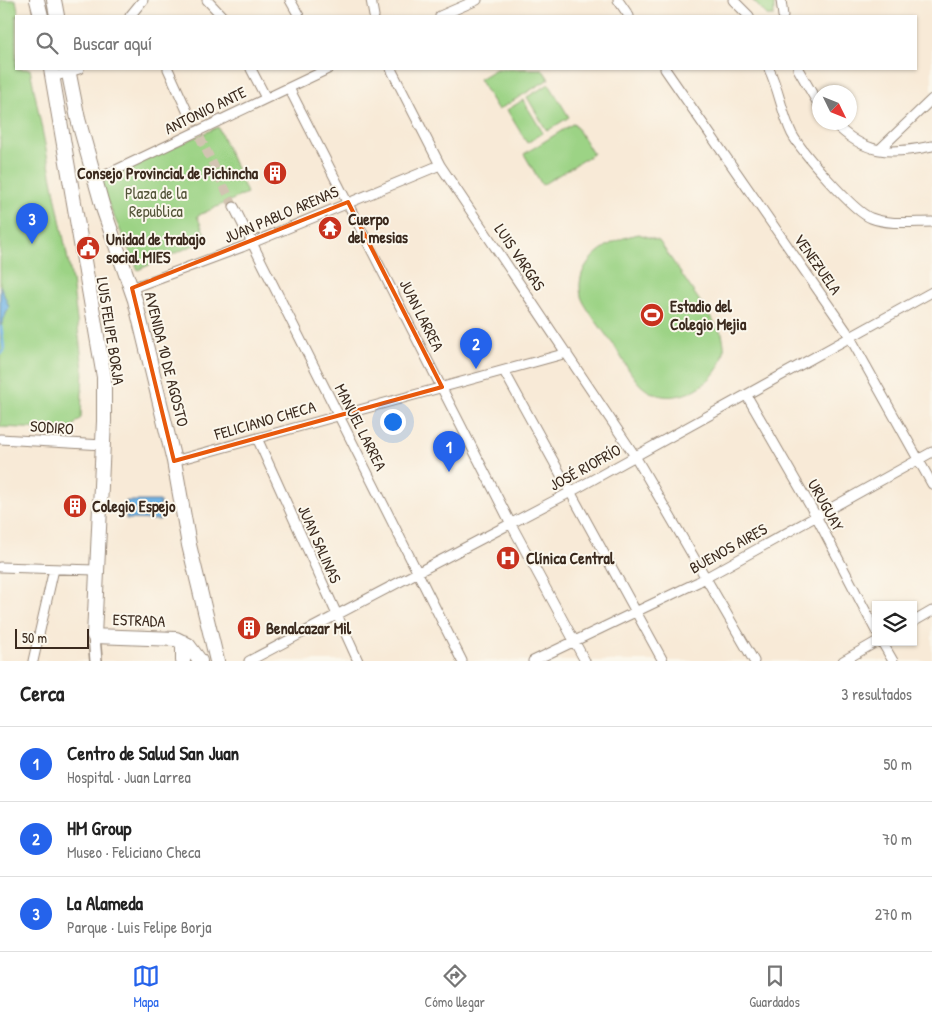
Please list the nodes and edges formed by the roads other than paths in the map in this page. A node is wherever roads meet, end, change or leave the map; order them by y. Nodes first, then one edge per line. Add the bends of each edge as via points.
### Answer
1 (37, 0) edge
2 (54, 0) edge
3 (143, 0) edge
4 (207, 0) edge
5 (290, 0) edge
6 (371, 0) edge
7 (476, 0) edge
8 (618, 0) edge
9 (733, 0) edge
10 (781, 0) edge
11 (741, 12) edge
12 (41, 15) edge
13 (57, 15) edge
14 (131, 15) edge
15 (221, 15) edge
16 (298, 15) edge
17 (374, 15) edge
18 (442, 15) edge
19 (628, 15) edge
20 (783, 15) edge
21 (72, 70) edge
22 (168, 70) edge
23 (252, 70) edge
24 (325, 70) edge
25 (392, 70) edge
26 (666, 70) edge
27 (769, 70) edge
28 (797, 71) edge
29 (52, 73) edge
30 (289, 88) junction
31 (812, 94) edge
32 (266, 98) junction
33 (932, 99) edge
34 (188, 113) tunnel mouth
35 (842, 130) edge
36 (932, 146) edge
37 (879, 150) junction
38 (440, 165) junction
39 (95, 180) junction
40 (348, 202) junction
41 (234, 207) tunnel mouth
42 (932, 222) edge
43 (251, 243) junction
44 (132, 288) junction
45 (932, 292) edge
46 (851, 338) junction
47 (567, 353) junction
48 (504, 371) junction
49 (442, 387) junction
50 (747, 396) junction
51 (338, 415) junction
52 (257, 438) junction
53 (0, 439) edge
54 (103, 445) junction
55 (932, 452) edge
56 (635, 456) junction
57 (918, 460) junction
58 (174, 461) junction
59 (932, 484) edge
60 (570, 492) junction
61 (816, 516) junction
62 (511, 524) junction
63 (0, 567) edge
64 (54, 569) junction
65 (95, 570) junction
66 (417, 573) junction
67 (705, 578) junction
68 (637, 610) junction
69 (932, 611) edge
70 (336, 617) junction
71 (917, 620) edge
72 (872, 622) edge
73 (209, 632) junction
74 (94, 636) junction
75 (574, 640) junction
76 (183, 642) junction
77 (872, 644) edge
78 (884, 646) edge
79 (33, 661) edge
80 (96, 661) edge
81 (184, 661) edge
82 (200, 661) edge
83 (207, 661) edge
84 (217, 661) edge
85 (249, 661) edge
86 (358, 661) edge
87 (462, 661) edge
88 (533, 661) edge
89 (585, 661) edge
90 (663, 661) edge
91 (754, 661) edge
92 (843, 661) edge
93 (893, 661) edge

1 - 12 main road
2 - 13 main road
3 - 14 street
4 - 15 street
5 - 16 street
6 - 17 street
7 - 18 street
8 - 19 street
9 - 11 street
10 - 20 street
21 - 29 street
21 - 39 main road, AVENIDA 10 DE AGOSTO via 78,119
22 - 34 street
23 - 32 street
24 - 30 street, ANTONIO ANTE
25 - 38 street, LUIS VARGAS
26 - 46 street, VENEZUELA
27 - 42 street via 791,133 858,211 884,221
28 - 31 street
29 - 54 main road, LUIS FELIPE BORJA via 104,377
30 - 32 street, ANTONIO ANTE
30 - 40 street, JUAN LARREA
32 - 39 street, ANTONIO ANTE
33 - 37 street
35 - 37 street via 860,145
36 - 37 street via 902,152
38 - 40 street, JUAN PABLO ARENAS
38 - 47 street, LUIS VARGAS
39 - 44 main road, AVENIDA 10 DE AGOSTO
40 - 43 street, JUAN PABLO ARENAS
40 - 49 street, JUAN LARREA
41 - 43 street, MANUEL LARREA
43 - 44 street, JUAN PABLO ARENAS
43 - 51 street, MANUEL LARREA
44 - 58 main road, AVENIDA 10 DE AGOSTO
45 - 46 street, JOSÉ RIOFRÍO
46 - 50 street, JOSÉ RIOFRÍO
46 - 57 street, VENEZUELA
47 - 48 street, FELICIANO CHECA
47 - 56 street, LUIS VARGAS
48 - 49 street, FELICIANO CHECA
48 - 60 street
49 - 51 street, FELICIANO CHECA
49 - 62 street, JUAN LARREA
50 - 56 street, JOSÉ RIOFRÍO
50 - 61 street, URUGUAY
51 - 52 street, FELICIANO CHECA
51 - 66 street, MANUEL LARREA
52 - 58 street, FELICIANO CHECA
52 - 70 street, JUAN SALINAS
53 - 54 street, SODIRO
54 - 65 main road, LUIS FELIPE BORJA
55 - 57 street, BUENOS AIRES
56 - 60 street, JOSÉ RIOFRÍO
56 - 67 street, LUIS VARGAS
57 - 59 street, VENEZUELA
57 - 61 street, BUENOS AIRES
58 - 73 main road, AVENIDA 10 DE AGOSTO
60 - 62 street, JOSÉ RIOFRÍO
60 - 68 street
61 - 67 street, BUENOS AIRES
61 - 72 street, URUGUAY
62 - 66 street, JOSÉ RIOFRÍO
62 - 75 street, JUAN LARREA
63 - 64 street
64 - 65 street
64 - 79 street
65 - 74 main road, LUIS FELIPE BORJA
66 - 70 street, JOSÉ RIOFRÍO
66 - 87 street, MANUEL LARREA
67 - 68 street, BUENOS AIRES
67 - 91 street, LUIS VARGAS
68 - 75 street, BUENOS AIRES
68 - 90 street
69 - 71 street
70 - 85 street, JOSÉ RIOFRÍO
70 - 86 street, JUAN SALINAS
73 - 83 main road via 205,648
73 - 84 main road, AVENIDA 10 DE AGOSTO
74 - 76 main road, ESTRADA via 176,639
74 - 80 main road, LUIS FELIPE BORJA
75 - 88 street, BUENOS AIRES
75 - 89 street, JUAN LARREA
76 - 81 main road
76 - 82 main road via 195,651
77 - 92 street
78 - 93 street

